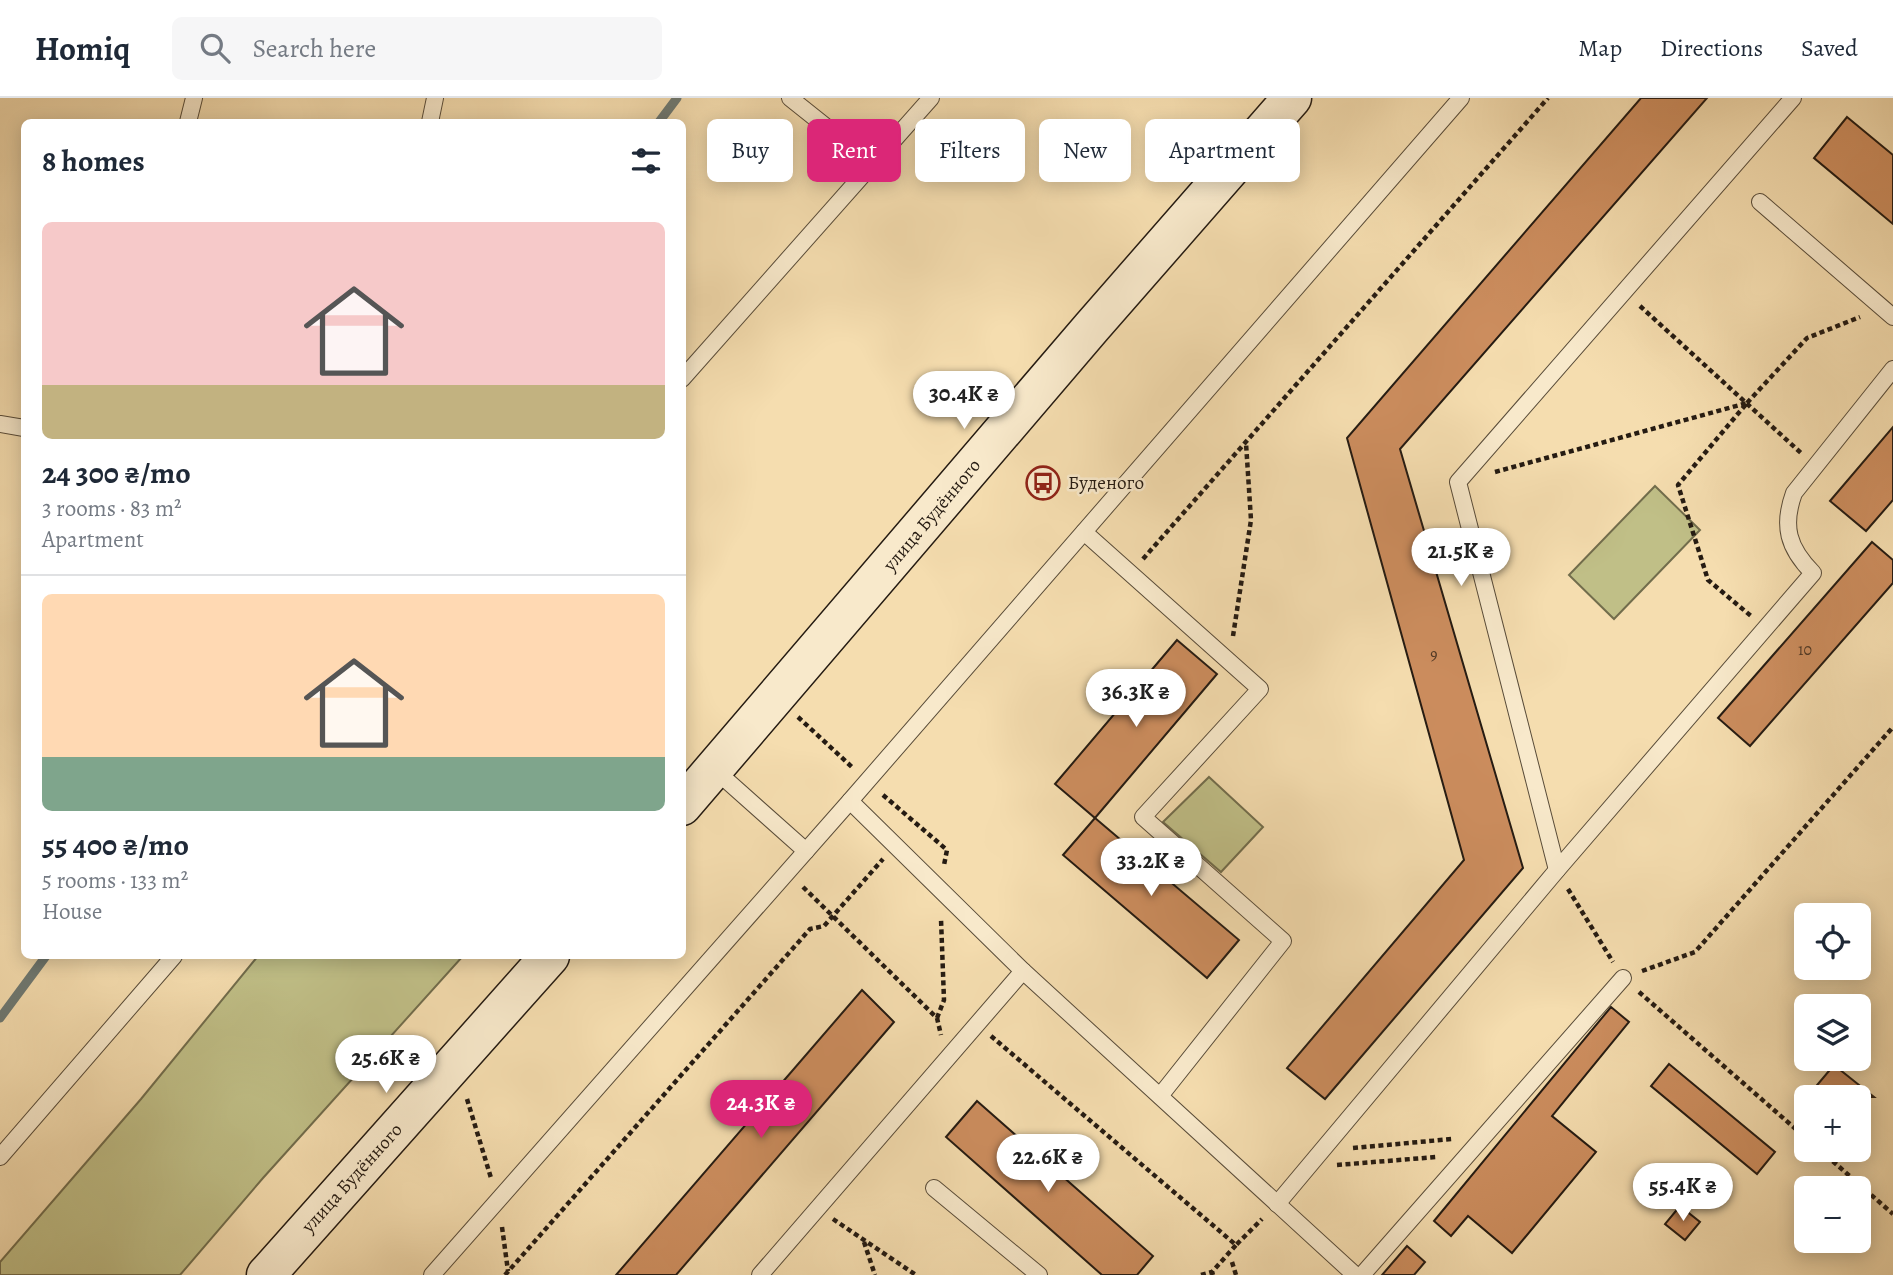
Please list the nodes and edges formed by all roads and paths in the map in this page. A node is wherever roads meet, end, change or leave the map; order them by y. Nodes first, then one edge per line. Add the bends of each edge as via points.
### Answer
1 (194, 98) edge
2 (435, 98) edge
3 (790, 98) edge
4 (931, 98) edge
5 (1292, 98) edge
6 (1461, 98) edge
7 (1548, 98) edge
8 (1793, 98) edge
9 (189, 119) edge
10 (431, 119) edge
11 (816, 119) edge
12 (901, 133) edge
13 (859, 182) edge
14 (1760, 202) dead end
15 (1623, 291) junction
16 (1888, 312) edge
17 (1893, 369) edge
18 (686, 375) edge
19 (1747, 403) junction
20 (0, 424) edge
21 (21, 428) edge
22 (1245, 442) junction
23 (1815, 466) junction
24 (1458, 482) junction
25 (1084, 532) junction
26 (1131, 573) junction
27 (1765, 628) junction
28 (1229, 661) junction
29 (1893, 727) edge
30 (715, 770) junction
31 (850, 801) junction
32 (686, 802) edge
33 (895, 845) junction
34 (806, 851) junction
35 (1557, 870) junction
36 (788, 872) junction
37 (833, 916) junction
38 (171, 959) edge
39 (547, 959) edge
40 (1023, 971) junction
41 (1623, 978) junction
42 (977, 1024) junction
43 (947, 1059) junction
44 (455, 1062) junction
45 (1160, 1096) junction
46 (1794, 1128) edge
47 (1485, 1135) junction
48 (1321, 1151) junction
49 (1468, 1154) junction
50 (0, 1157) edge
51 (1834, 1162) edge
52 (1308, 1167) junction
53 (934, 1188) dead end
54 (498, 1200) junction
55 (1277, 1204) junction
56 (818, 1209) junction
57 (1893, 1214) edge
58 (864, 1241) junction
59 (1236, 1245) junction
60 (1232, 1262) dead end
61 (1213, 1273) edge
62 (507, 1274) edge
63 (266, 1275) edge
64 (432, 1275) edge
65 (761, 1275) edge
66 (875, 1275) edge
67 (916, 1275) edge
68 (1039, 1275) edge
69 (1201, 1275) edge
70 (1236, 1275) edge
71 (1355, 1275) edge
72 (1362, 1275) edge

1 - 9 lane
2 - 10 lane
3 - 11 lane
4 - 12 lane
5 - 30 main road, улица Будённого
6 - 25 lane
7 - 22 path
8 - 15 lane
13 - 18 lane
14 - 16 lane
15 - 19 path
15 - 24 lane
16 - 19 path via 1807,338
17 - 23 lane
19 - 23 path
19 - 24 path
19 - 27 path via 1678,485 1708,580
20 - 21 lane
22 - 26 path
22 - 28 path via 1251,520
23 - 27 lane via 1794,493 1787,512 1788,534 1800,560 1813,573
24 - 35 lane
25 - 26 lane
25 - 31 lane
26 - 28 lane
27 - 35 lane
28 - 45 lane via 1260,690 1143,817 1283,941
29 - 41 path via 1695,952
30 - 32 main road, улица Будённого
30 - 34 lane
31 - 33 lane
31 - 34 lane
33 - 37 path
33 - 40 lane
34 - 36 lane
35 - 41 path
35 - 48 lane
36 - 37 path
36 - 54 lane
37 - 43 path via 937,1018
37 - 62 path via 824,926 810,929
38 - 50 lane
39 - 44 main road, улица Будённого
40 - 42 lane
40 - 45 lane
41 - 46 path
41 - 47 lane
42 - 43 lane
42 - 59 path
43 - 56 lane
44 - 54 path
44 - 63 main road, улица Будённого
45 - 55 lane
47 - 48 path
47 - 49 lane
48 - 52 lane
49 - 52 path
49 - 72 lane
51 - 57 path
52 - 55 lane
53 - 68 lane
54 - 62 path
54 - 64 lane
55 - 59 path
55 - 71 lane
56 - 58 path
56 - 65 lane
58 - 66 path
58 - 67 path
59 - 61 path
60 - 70 path
61 - 69 path

